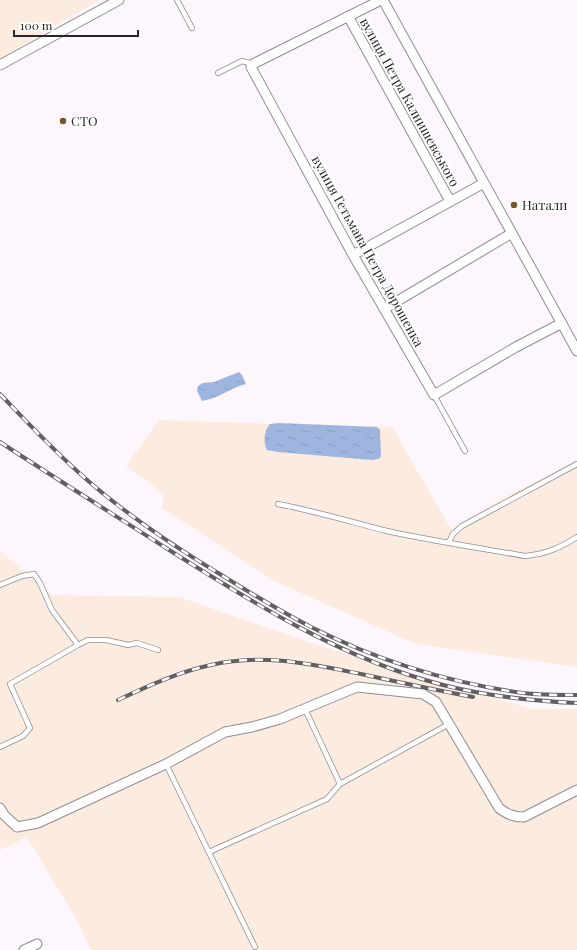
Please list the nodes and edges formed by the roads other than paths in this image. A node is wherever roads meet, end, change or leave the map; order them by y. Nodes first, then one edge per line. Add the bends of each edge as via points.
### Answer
1 (120, 0) edge
2 (177, 0) edge
3 (380, 1) edge
4 (348, 16) junction
5 (192, 28) dead end
6 (253, 64) junction
7 (0, 65) edge
8 (218, 73) dead end
9 (484, 183) junction
10 (450, 201) junction
11 (512, 234) junction
12 (353, 255) junction
13 (384, 309) junction
14 (562, 323) junction
15 (577, 351) edge
16 (434, 395) junction
17 (465, 451) dead end
18 (577, 464) edge
19 (278, 504) dead end
20 (577, 537) edge
21 (449, 542) junction
22 (0, 585) edge
23 (78, 645) junction
24 (158, 650) dead end
25 (305, 709) junction
26 (449, 724) junction
27 (0, 747) edge
28 (166, 764) junction
29 (340, 784) junction
30 (577, 790) edge
31 (0, 808) edge
32 (209, 852) junction
33 (37, 944) dead end
34 (255, 947) dead end
35 (24, 950) edge

1 - 7 street
2 - 5 lane
3 - 4 street
3 - 9 street
4 - 6 street
4 - 10 street, вулиця Петра Калнишевського
6 - 8 lane via 242,60
6 - 12 street, вулиця Гетьмана Петра Дорошенка via 251,67
9 - 10 street
9 - 11 street
10 - 12 street
11 - 13 street
11 - 14 street
12 - 13 street, вулиця Гетьмана Петра Дорошенка
13 - 16 street, вулиця Гетьмана Петра Дорошенка
14 - 15 street
14 - 16 street
16 - 17 lane, вулиця Гетьмана Петра Дорошенка
18 - 21 lane via 462,526
19 - 21 lane via 388,531
20 - 21 lane via 540,555 526,556
22 - 23 lane via 34,574 52,610
23 - 24 lane via 88,640 106,640 128,645 137,642
23 - 27 lane via 10,684 30,728 23,736
25 - 26 street via 357,687 423,694 436,702
25 - 28 street via 280,719 225,732
25 - 29 lane
26 - 29 lane
26 - 30 street via 499,808 506,813 514,817 524,817
28 - 31 street via 38,823 17,827
28 - 32 lane
29 - 32 lane via 327,800
32 - 34 lane
33 - 35 street

